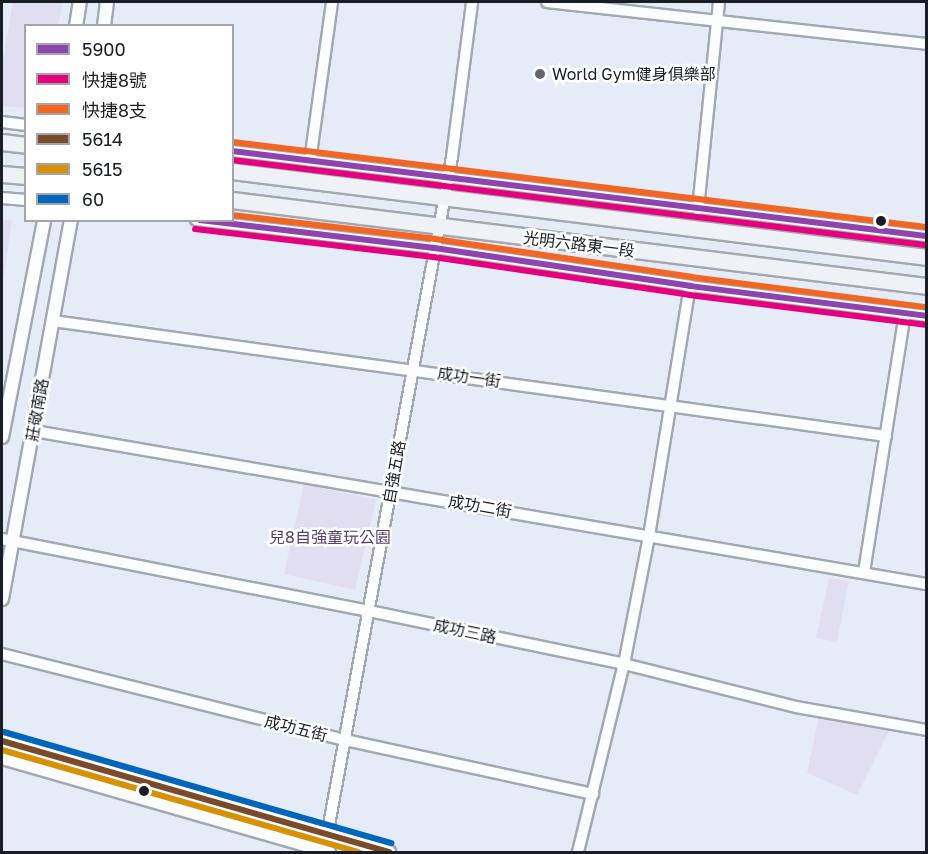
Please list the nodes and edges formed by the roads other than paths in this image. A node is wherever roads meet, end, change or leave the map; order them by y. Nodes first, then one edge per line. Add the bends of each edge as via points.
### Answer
1 (80, 2) edge
2 (107, 2) edge
3 (332, 2) edge
4 (472, 2) edge
5 (548, 2) edge
6 (719, 2) edge
7 (717, 21) junction
8 (76, 24) edge
9 (104, 24) edge
10 (927, 44) edge
11 (2, 122) edge
12 (24, 125) edge
13 (2, 142) edge
14 (24, 145) edge
15 (234, 152) edge
16 (310, 161) junction
17 (234, 171) edge
18 (2, 174) edge
19 (24, 176) edge
20 (447, 179) junction
21 (2, 198) edge
22 (443, 198) junction
23 (24, 200) edge
24 (234, 200) edge
25 (698, 209) junction
26 (44, 222) edge
27 (71, 222) edge
28 (213, 222) edge
29 (437, 226) junction
30 (927, 237) edge
31 (434, 248) junction
32 (927, 257) edge
33 (690, 286) junction
34 (927, 286) edge
35 (905, 313) junction
36 (927, 316) edge
37 (53, 321) junction
38 (412, 369) junction
39 (669, 405) junction
40 (34, 431) junction
41 (886, 436) junction
42 (2, 437) edge
43 (391, 490) junction
44 (649, 536) junction
45 (7, 540) edge
46 (864, 572) junction
47 (927, 584) edge
48 (2, 599) edge
49 (369, 611) junction
50 (2, 654) edge
51 (624, 664) junction
52 (927, 730) edge
53 (345, 740) junction
54 (2, 741) edge
55 (2, 758) edge
56 (593, 794) junction
57 (327, 835) junction
58 (325, 852) edge
59 (389, 852) edge
60 (578, 852) edge

1 - 8 street
2 - 9 street
3 - 16 street
4 - 20 street, 自強五路
5 - 7 street
6 - 7 street
7 - 10 street
7 - 25 street
11 - 12 street
13 - 14 main road
15 - 16 street
16 - 20 street
17 - 22 main road, 光明六路東一段
18 - 19 main road
20 - 22 street, 自強五路
20 - 25 street
21 - 23 street
22 - 29 street, 自強五路
22 - 32 main road, 光明六路東一段
24 - 29 main road, 光明六路東一段
25 - 30 street
26 - 42 street, 莊敬南路
27 - 37 street, 莊敬南路
28 - 31 street, 光明六路東一段
29 - 31 street, 自強五路
29 - 34 main road, 光明六路東一段
31 - 33 street, 光明六路東一段
31 - 38 street, 自強五路
33 - 35 street, 光明六路東一段
33 - 39 street
35 - 36 street, 光明六路東一段
35 - 41 street
37 - 38 street, 成功一街
37 - 40 street, 莊敬南路
38 - 39 street, 成功一街
38 - 43 street, 自強五路
39 - 41 street, 成功一街
39 - 44 street
40 - 43 street, 成功二街
40 - 45 street, 莊敬南路
41 - 46 street
43 - 44 street, 成功二街
43 - 49 street, 自強五路
44 - 46 street, 成功二街
44 - 51 street
45 - 48 street, 莊敬南路
45 - 49 street, 成功三路
46 - 47 street, 成功二街
49 - 51 street, 成功三路
49 - 53 street, 自強五路
50 - 53 street, 成功五街
51 - 52 street, 成功三路 via 796,707
51 - 56 street
53 - 56 street, 成功五街
53 - 57 street, 自強五路
54 - 57 street
55 - 58 street
56 - 60 street
57 - 58 street, 自強五路
57 - 59 street

